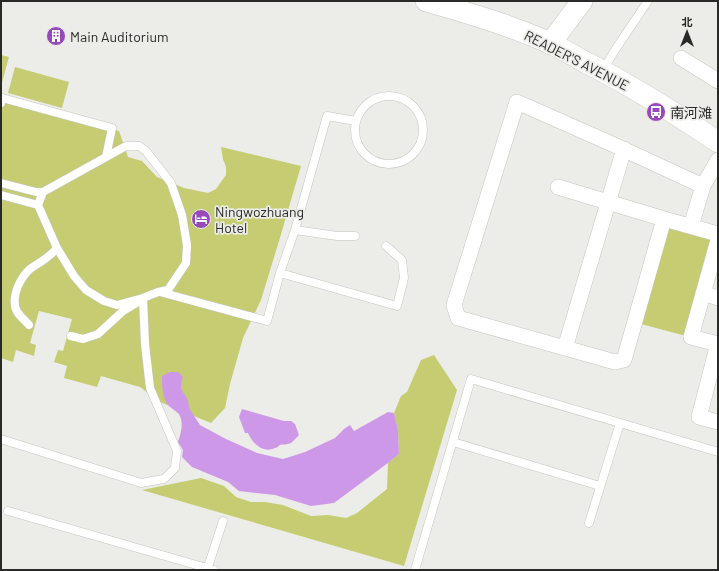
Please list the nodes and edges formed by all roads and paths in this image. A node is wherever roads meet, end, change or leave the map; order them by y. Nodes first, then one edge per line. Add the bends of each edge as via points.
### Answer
1 (426, 1) edge
2 (582, 1) edge
3 (648, 1) edge
4 (550, 44) junction
5 (681, 58) dead end
6 (602, 70) junction
7 (718, 81) edge
8 (1, 103) edge
9 (356, 121) junction
10 (718, 142) edge
11 (624, 149) junction
12 (106, 157) junction
13 (718, 160) edge
14 (1, 183) edge
15 (703, 186) junction
16 (558, 188) dead end
17 (43, 192) junction
18 (1, 195) edge
19 (608, 202) junction
20 (38, 205) junction
21 (664, 218) junction
22 (691, 226) junction
23 (295, 230) junction
24 (718, 234) edge
25 (355, 236) dead end
26 (718, 240) edge
27 (386, 246) dead end
28 (57, 248) junction
29 (280, 273) junction
30 (158, 292) junction
31 (703, 294) junction
32 (143, 298) junction
33 (718, 298) edge
34 (29, 324) dead end
35 (71, 336) dead end
36 (718, 344) edge
37 (565, 348) junction
38 (714, 381) edge
39 (718, 422) edge
40 (620, 423) junction
41 (1, 439) edge
42 (453, 442) junction
43 (718, 452) edge
44 (600, 486) junction
45 (8, 512) dead end
46 (223, 521) dead end
47 (589, 523) dead end
48 (210, 569) edge
49 (415, 570) edge

1 - 4 main road, READER'S AVENUE via 498,22
2 - 4 main road
3 - 6 lane
4 - 6 main road, READER'S AVENUE
5 - 7 street
6 - 10 main road, READER'S AVENUE via 651,98
8 - 12 lane via 2,98 112,128
9 - 9 lane via 369,102 379,97 401,98 411,103 419,112 423,123 420,145 413,154 399,162 383,163 372,159 358,143
9 - 23 lane via 327,116
11 - 15 street
11 - 19 street
11 - 37 street via 517,102 454,305 458,318
12 - 17 lane
12 - 30 lane via 126,146 139,146 146,151 171,183 182,215 187,245 186,263 168,290
13 - 15 street
14 - 17 lane
15 - 22 street
16 - 19 street
17 - 20 lane
18 - 20 lane
19 - 21 street
19 - 37 street
20 - 28 lane
21 - 22 street
21 - 37 street via 624,360 615,362
22 - 24 street
23 - 25 lane
23 - 29 lane
26 - 31 street
27 - 29 lane via 402,260 404,278 397,306
28 - 32 lane via 86,290 104,301 117,304
28 - 34 lane via 30,270 16,290 14,306
29 - 30 lane via 267,321
30 - 32 lane
31 - 33 street
31 - 36 street via 691,337
32 - 35 lane via 98,334 83,340
32 - 41 lane via 150,388 177,451 175,468 164,479 141,483
36 - 38 street
38 - 39 street via 699,417
40 - 42 lane via 471,379
40 - 43 lane
40 - 44 lane
42 - 44 lane
42 - 49 lane
44 - 47 lane
45 - 48 lane
46 - 48 lane

